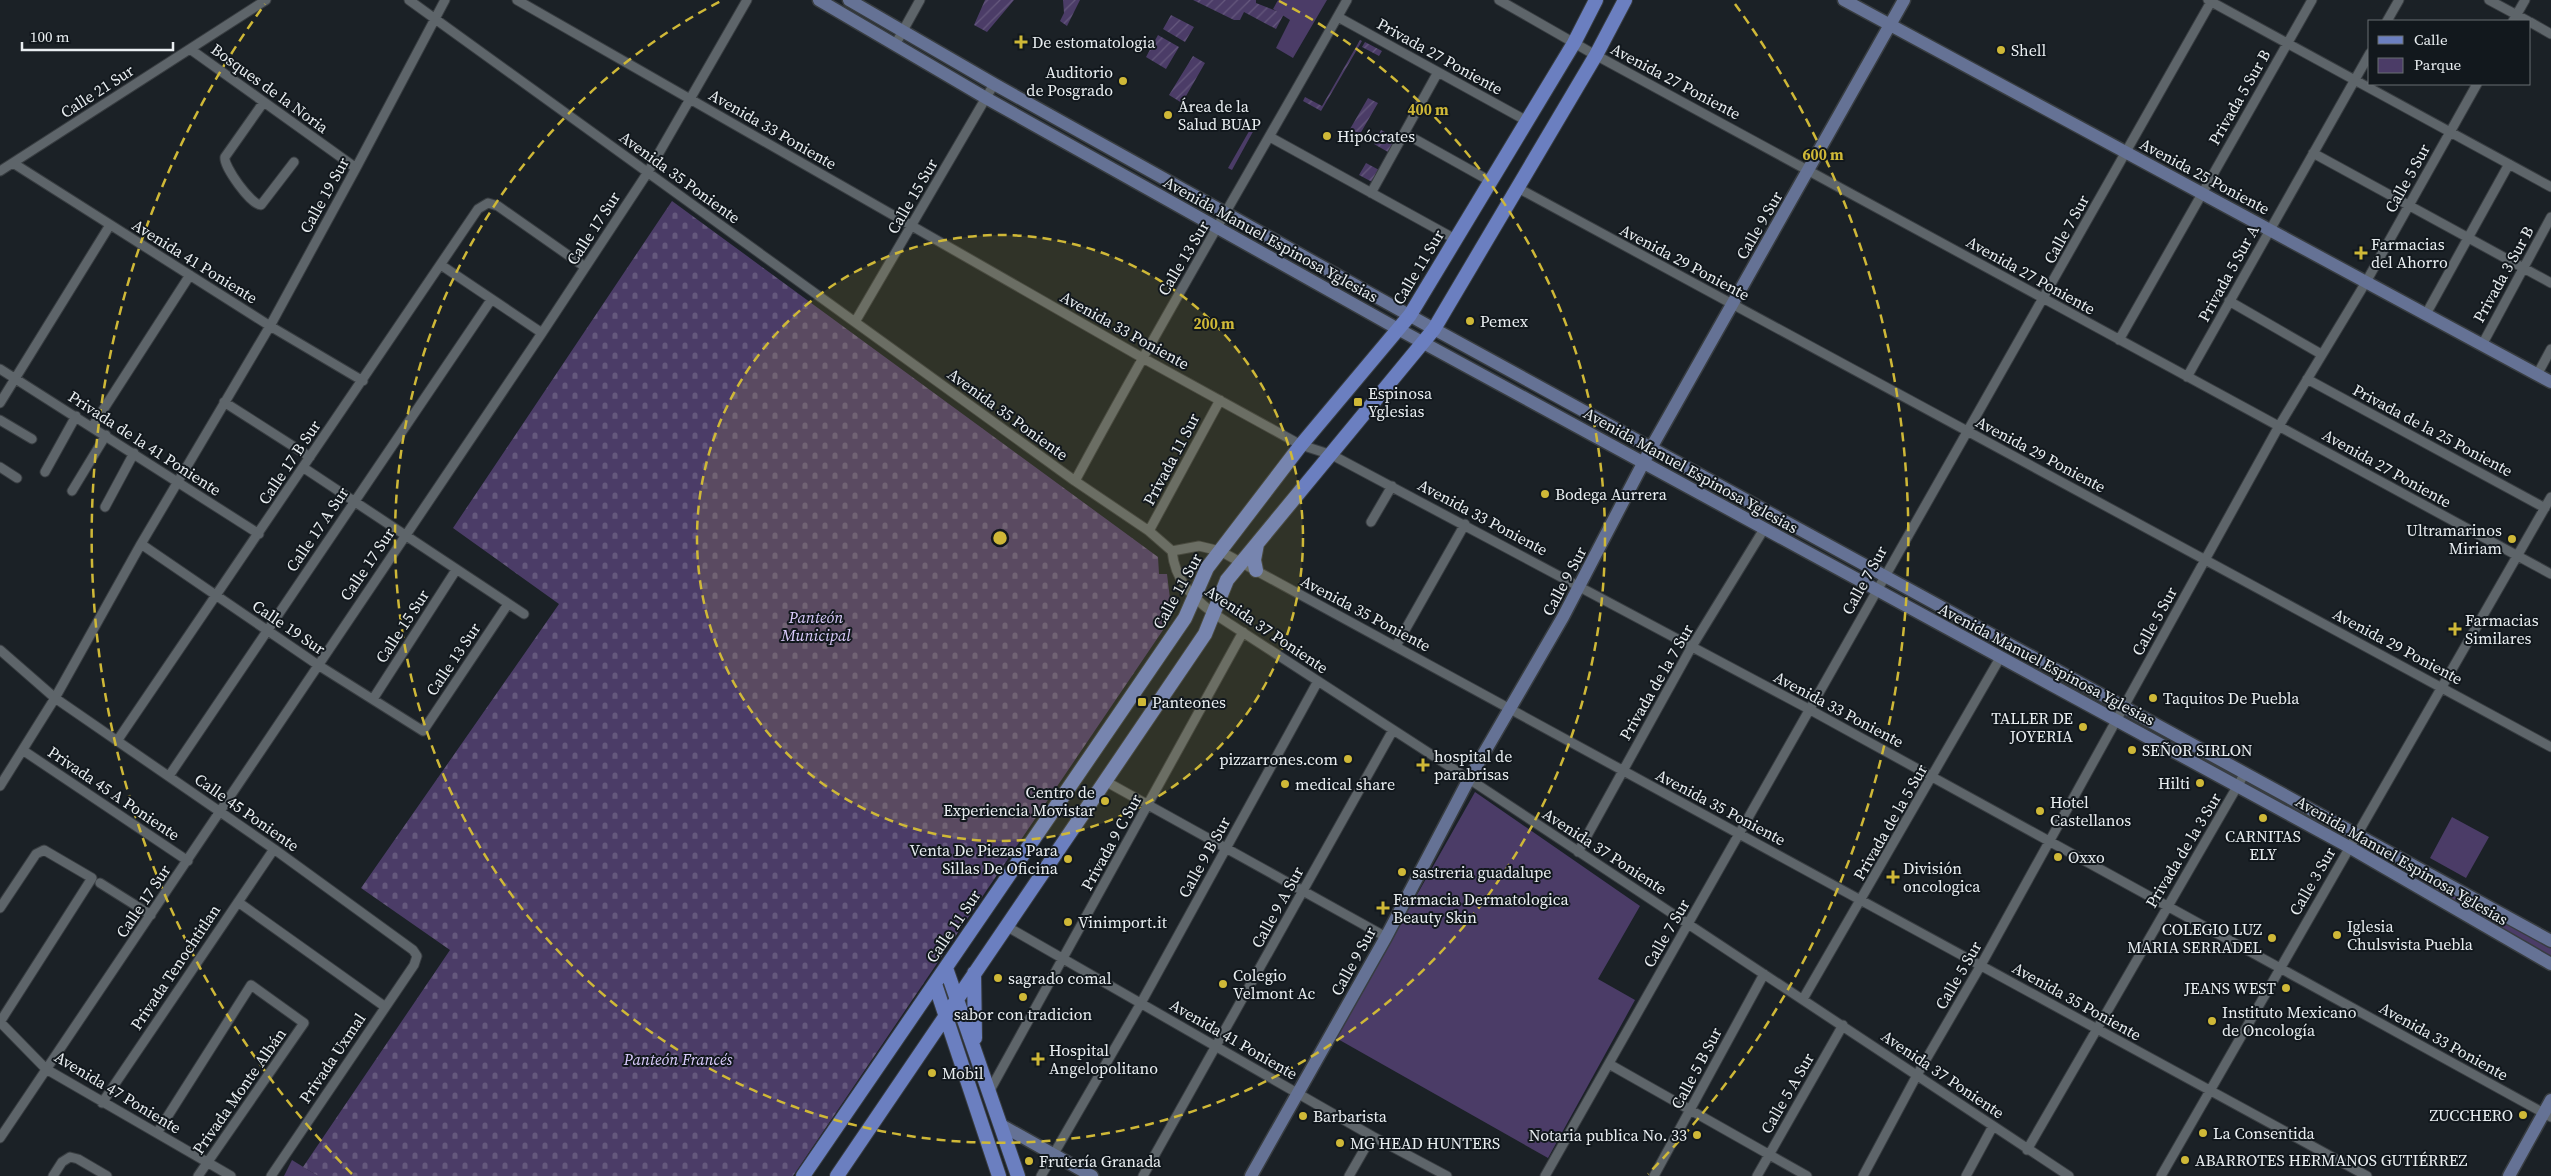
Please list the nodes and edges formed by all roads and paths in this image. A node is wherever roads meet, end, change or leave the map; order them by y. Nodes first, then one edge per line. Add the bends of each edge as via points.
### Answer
1 (409, 0) edge
2 (445, 0) edge
3 (516, 0) edge
4 (747, 0) edge
5 (849, 0) edge
6 (920, 0) edge
7 (1347, 0) edge
8 (1498, 0) edge
9 (1596, 0) edge
10 (1625, 0) edge
11 (1844, 0) edge
12 (1904, 0) edge
13 (2312, 0) edge
14 (2400, 0) edge
15 (2490, 0) edge
16 (2525, 0) edge
17 (262, 1) edge
18 (824, 1) edge
19 (2211, 1) edge
20 (1338, 17) junction
21 (434, 18) junction
22 (2514, 18) edge
23 (2389, 20) edge
24 (2531, 23) edge
25 (1890, 25) junction
26 (903, 31) junction
27 (2551, 34) edge
28 (1574, 43) junction
29 (2287, 43) junction
30 (895, 45) junction
31 (190, 48) junction
32 (1596, 55) junction
33 (2368, 56) edge
34 (1438, 72) junction
35 (2354, 80) junction
36 (994, 84) junction
37 (2477, 85) edge
38 (691, 98) junction
39 (986, 98) junction
40 (263, 103) junction
41 (1527, 121) junction
42 (2450, 132) junction
43 (1404, 133) junction
44 (1270, 137) junction
45 (2126, 152) junction
46 (2313, 153) junction
47 (294, 162) dead end
48 (13, 163) junction
49 (2509, 164) junction
50 (356, 168) junction
51 (0, 170) edge
52 (1809, 170) junction
53 (648, 172) junction
54 (1490, 181) junction
55 (2551, 186) edge
56 (1518, 188) junction
57 (1371, 193) junction
58 (2202, 193) junction
59 (2409, 205) junction
60 (1227, 212) junction
61 (2551, 217) edge
62 (110, 225) junction
63 (913, 227) junction
64 (1218, 227) junction
65 (2270, 230) junction
66 (2468, 238) junction
67 (1456, 240) junction
68 (441, 266) junction
69 (585, 267) junction
70 (2524, 268) junction
71 (190, 275) junction
72 (2366, 282) junction
73 (2551, 283) edge
74 (2044, 299) junction
75 (492, 300) junction
76 (2229, 301) junction
77 (1733, 304) junction
78 (2426, 314) junction
79 (1410, 315) junction
80 (856, 322) junction
81 (270, 326) junction
82 (1434, 329) junction
83 (1398, 330) junction
84 (542, 333) junction
85 (2119, 340) junction
86 (1423, 343) junction
87 (2482, 344) junction
88 (2551, 349) edge
89 (2321, 354) junction
90 (1142, 357) junction
91 (0, 369) edge
92 (2537, 374) junction
93 (2186, 377) junction
94 (15, 378) junction
95 (2308, 379) junction
96 (363, 381) junction
97 (2551, 382) edge
98 (1220, 400) junction
99 (224, 402) junction
100 (0, 403) edge
101 (76, 416) junction
102 (0, 420) edge
103 (2279, 426) junction
104 (92, 427) junction
105 (1966, 431) junction
106 (106, 435) junction
107 (32, 439) dead end
108 (1301, 444) junction
109 (1651, 448) junction
110 (134, 453) junction
111 (1332, 455) junction
112 (310, 457) junction
113 (1643, 462) junction
114 (0, 467) edge
115 (304, 468) junction
116 (45, 472) dead end
117 (17, 478) dead end
118 (178, 481) junction
119 (1075, 481) junction
120 (1392, 486) junction
121 (72, 491) dead end
122 (2551, 497) edge
123 (353, 502) junction
124 (105, 507) dead end
125 (2545, 508) junction
126 (1371, 522) dead end
127 (1465, 524) junction
128 (1764, 529) junction
129 (1149, 532) junction
130 (259, 534) junction
131 (404, 536) junction
132 (1257, 543) junction
133 (141, 544) junction
134 (1172, 551) junction
135 (1220, 551) junction
136 (2517, 556) junction
137 (2205, 560) junction
138 (1241, 562) junction
139 (456, 570) junction
140 (1256, 570) junction
141 (2551, 574) edge
142 (1883, 576) junction
143 (1580, 585) junction
144 (1876, 590) junction
145 (216, 596) junction
146 (1194, 598) junction
147 (508, 604) junction
148 (1214, 613) junction
149 (524, 614) dead end
150 (266, 630) junction
151 (1243, 632) junction
152 (1396, 646) junction
153 (1691, 648) junction
154 (0, 650) edge
155 (2000, 658) junction
156 (318, 665) junction
157 (1318, 681) junction
158 (2441, 685) junction
159 (55, 698) junction
160 (373, 699) junction
161 (2123, 707) junction
162 (1510, 709) junction
163 (1809, 710) junction
164 (2116, 720) junction
165 (1394, 730) junction
166 (423, 731) joint
167 (117, 741) junction
168 (2551, 747) edge
169 (24, 751) junction
170 (1622, 771) junction
171 (2245, 773) junction
172 (169, 776) junction
173 (1933, 777) junction
174 (1469, 779) junction
175 (1105, 781) junction
176 (0, 786) edge
177 (2237, 787) junction
178 (1148, 805) junction
179 (221, 812) junction
180 (2357, 833) junction
181 (1740, 834) junction
182 (2049, 841) junction
183 (2349, 847) junction
184 (274, 849) junction
185 (1226, 849) junction
186 (1578, 852) junction
187 (188, 861) junction
188 (96, 880) junction
189 (1303, 891) junction
190 (1862, 901) junction
191 (238, 902) junction
192 (2166, 906) junction
193 (0, 908) edge
194 (152, 915) junction
195 (1688, 924) junction
196 (1006, 926) junction
197 (1386, 937) junction
198 (2551, 940) edge
199 (417, 956) joint
200 (1063, 959) junction
201 (2551, 964) edge
202 (1981, 965) junction
203 (946, 968) junction
204 (2280, 968) junction
205 (974, 973) junction
206 (1764, 974) junction
207 (935, 984) junction
208 (1803, 999) junction
209 (957, 1000) junction
210 (1141, 1003) junction
211 (384, 1006) junction
212 (946, 1016) junction
213 (0, 1022) edge
214 (1843, 1025) junction
215 (2097, 1029) junction
216 (1216, 1046) junction
217 (975, 1051) junction
218 (1608, 1064) junction
219 (46, 1069) junction
220 (1918, 1075) junction
221 (2210, 1091) junction
222 (989, 1092) junction
223 (1297, 1092) junction
224 (2551, 1100) edge
225 (102, 1103) junction
226 (1690, 1110) junction
227 (2548, 1115) edge
228 (1001, 1125) junction
229 (1993, 1126) junction
230 (157, 1133) junction
231 (1372, 1136) junction
232 (0, 1138) edge
233 (2027, 1150) junction
234 (1054, 1154) junction
235 (1769, 1155) junction
236 (207, 1162) junction
237 (2065, 1175) edge
238 (53, 1176) edge
239 (107, 1176) edge
240 (198, 1176) edge
241 (231, 1176) edge
242 (271, 1176) edge
243 (804, 1176) edge
244 (836, 1176) edge
245 (999, 1176) edge
246 (1018, 1176) edge
247 (1041, 1176) edge
248 (1092, 1176) edge
249 (1144, 1176) edge
250 (1251, 1176) edge
251 (1350, 1176) edge
252 (1447, 1176) edge
253 (1545, 1176) edge
254 (1654, 1176) edge
255 (1757, 1176) edge
256 (1808, 1176) edge
257 (1864, 1176) edge
258 (1966, 1176) edge
259 (2160, 1176) edge
260 (2366, 1176) edge
261 (2509, 1176) edge

1 - 21 street, Avenida 35 Poniente
2 - 21 street, Calle 19 Sur
3 - 38 street, Avenida 33 Poniente
4 - 38 street, Calle 17 Sur
5 - 26 main road, Avenida Manuel Espinosa Yglesias
6 - 26 street
7 - 20 street, Calle 13 Sur
8 - 28 street, Avenida 27 Poniente
9 - 28 main road, Calle 11 Sur
10 - 32 main road
11 - 25 main road, Avenida 25 Poniente
12 - 25 main road, Calle 9 Sur
13 - 29 street, Privada 5 Sur B
14 - 23 street
15 - 22 street
16 - 22 street
17 - 31 street, Calle 21 Sur
18 - 30 main road, Avenida Manuel Espinosa Yglesias
19 - 29 street
19 - 45 street, Calle 7 Sur
20 - 34 street, Privada 27 Poniente
20 - 44 street, Calle 13 Sur
21 - 50 street, Calle 19 Sur
21 - 53 street, Avenida 35 Poniente
24 - 27 street
25 - 45 main road, Avenida 25 Poniente
25 - 52 main road, Calle 9 Sur
26 - 30 street
26 - 36 main road, Avenida Manuel Espinosa Yglesias
28 - 32 street, Avenida 27 Poniente
28 - 41 main road, Calle 11 Sur
29 - 35 street
29 - 58 street, Privada 5 Sur B
30 - 39 main road, Avenida Manuel Espinosa Yglesias
31 - 40 street, Bosques de la Noria
31 - 48 street, Calle 21 Sur
32 - 52 street, Avenida 27 Poniente
32 - 56 main road
33 - 35 street, Privada 5 Sur A
34 - 41 street, Privada 27 Poniente
34 - 43 street
35 - 42 street
35 - 46 street, Privada 5 Sur A
36 - 39 street, Calle 15 Sur
36 - 60 main road, Avenida Manuel Espinosa Yglesias
37 - 42 street, Calle 5 Sur
38 - 53 street, Calle 17 Sur
38 - 63 street, Avenida 33 Poniente
39 - 63 street, Calle 15 Sur
39 - 64 main road, Avenida Manuel Espinosa Yglesias
40 - 47 street via 225,157 226,166 252,202 261,205
40 - 50 street, Bosques de la Noria
41 - 54 main road, Calle 11 Sur
42 - 49 street
42 - 59 street, Calle 5 Sur
43 - 54 street
43 - 57 street
44 - 57 street
44 - 60 street, Calle 13 Sur
45 - 58 main road, Avenida 25 Poniente
45 - 74 street, Calle 7 Sur
46 - 59 street
46 - 65 street, Privada 5 Sur A
48 - 51 street, Calle 21 Sur
48 - 62 street, Avenida 41 Poniente
49 - 55 street
49 - 66 street
50 - 81 street, Calle 19 Sur
52 - 74 street, Avenida 27 Poniente
52 - 77 main road, Calle 9 Sur
53 - 69 street, Calle 17 Sur
53 - 80 street, Avenida 35 Poniente
54 - 67 main road, Calle 11 Sur
56 - 77 street, Avenida 29 Poniente
56 - 82 main road
57 - 67 street
58 - 65 main road, Avenida 25 Poniente
58 - 85 street, Privada 5 Sur B
59 - 66 street
59 - 72 street, Calle 5 Sur
60 - 64 street, Calle 13 Sur
60 - 79 main road, Avenida Manuel Espinosa Yglesias
61 - 70 street, Privada 3 Sur B
62 - 71 street, Avenida 41 Poniente
62 - 94 street
63 - 80 street, Calle 15 Sur
63 - 90 street, Avenida 33 Poniente
64 - 83 main road, Avenida Manuel Espinosa Yglesias
64 - 90 street, Calle 13 Sur
65 - 72 main road, Avenida 25 Poniente
65 - 76 street, Privada 5 Sur A
66 - 70 street
66 - 78 street
67 - 79 main road, Calle 11 Sur
68 - 69 street, Calle 17 B Sur via 478,209 488,203 498,206
68 - 75 street
68 - 96 street, Calle 17 B Sur
69 - 84 street, Calle 17 Sur
70 - 73 street
70 - 87 street, Privada 3 Sur B
71 - 81 street, Avenida 41 Poniente
71 - 104 street
72 - 78 main road, Avenida 25 Poniente
72 - 89 street, Calle 5 Sur
74 - 85 street, Avenida 27 Poniente
74 - 105 street, Calle 7 Sur
75 - 84 street
75 - 123 street, Calle 17 A Sur
76 - 89 street
76 - 93 street, Privada 5 Sur A
77 - 105 street, Avenida 29 Poniente
77 - 109 main road, Calle 9 Sur
78 - 87 main road, Avenida 25 Poniente
79 - 82 main road, Avenida Manuel Espinosa Yglesias
79 - 83 main road, Calle 11 Sur
80 - 119 street, Avenida 35 Poniente
81 - 96 street, Avenida 41 Poniente
81 - 99 street, Calle 19 Sur
82 - 86 main road
82 - 109 main road, Avenida Manuel Espinosa Yglesias
83 - 86 main road, Avenida Manuel Espinosa Yglesias
83 - 108 main road, Calle 11 Sur
84 - 131 street, Calle 17 Sur
85 - 93 street, Avenida 27 Poniente
86 - 111 main road
86 - 113 main road, Avenida Manuel Espinosa Yglesias
87 - 92 main road, Avenida 25 Poniente
88 - 92 street
89 - 95 street, Calle 5 Sur
90 - 98 street, Avenida 33 Poniente
90 - 119 street, Calle 13 Sur
91 - 94 street
92 - 97 main road, Avenida 25 Poniente
93 - 103 street, Avenida 27 Poniente
94 - 100 street
94 - 101 street, Privada de la 41 Poniente
95 - 103 street, Calle 5 Sur
95 - 125 street, Privada de la 25 Poniente
96 - 112 street, Calle 17 B Sur
98 - 108 street, Avenida 33 Poniente
98 - 129 street, Privada 11 Sur
99 - 112 street
99 - 118 street, Calle 19 Sur
101 - 104 street, Privada de la 41 Poniente
101 - 116 street
102 - 107 street
103 - 136 street, Avenida 27 Poniente
103 - 137 street, Calle 5 Sur
104 - 106 street, Privada de la 41 Poniente
105 - 137 street, Avenida 29 Poniente
105 - 142 street, Calle 7 Sur
106 - 110 street, Privada de la 41 Poniente
106 - 121 street
108 - 111 street, Avenida 33 Poniente
108 - 135 main road, Calle 11 Sur
109 - 113 main road, Calle 9 Sur
109 - 142 main road, Avenida Manuel Espinosa Yglesias
110 - 118 street, Privada de la 41 Poniente
110 - 124 street
111 - 120 street, Avenida 33 Poniente
111 - 132 main road
112 - 115 street, Calle 17 B Sur
113 - 128 main road, Avenida Manuel Espinosa Yglesias
113 - 143 main road, Calle 9 Sur
114 - 117 street
115 - 123 street
115 - 130 street, Calle 17 B Sur
118 - 130 street, Privada de la 41 Poniente
118 - 133 street, Calle 19 Sur
119 - 129 street, Avenida 35 Poniente
120 - 126 street
120 - 127 street, Avenida 33 Poniente
122 - 125 street, Calle 3 Sur
123 - 131 street
123 - 150 street, Calle 17 A Sur
125 - 136 street, Calle 3 Sur
127 - 143 street, Avenida 33 Poniente
127 - 152 street
128 - 144 main road, Avenida Manuel Espinosa Yglesias
128 - 153 street, Privada de la 7 Sur
129 - 134 street, Avenida 35 Poniente
130 - 145 street, Calle 17 B Sur
131 - 139 street
131 - 156 street, Calle 17 Sur
132 - 138 main road
132 - 140 main road
133 - 145 street, Calle 19 Sur
133 - 159 street, Calle 19 Sur
134 - 135 street, Avenida 35 Poniente via 1199,546
134 - 146 street, Avenida 37 Poniente via 1176,573
135 - 138 street, Avenida 35 Poniente
135 - 146 main road, Calle 11 Sur via 1207,568
136 - 141 street, Avenida 27 Poniente
136 - 158 street, Calle 3 Sur
137 - 158 street, Avenida 29 Poniente
137 - 161 street, Calle 5 Sur
138 - 140 street, Avenida 35 Poniente
138 - 148 main road via 1227,580
139 - 147 street
139 - 160 street, Calle 15 Sur
140 - 152 street, Avenida 35 Poniente
142 - 144 street, Calle 7 Sur
142 - 161 main road, Avenida Manuel Espinosa Yglesias
143 - 153 street, Avenida 33 Poniente
143 - 162 main road, Calle 9 Sur
144 - 155 main road, Avenida Manuel Espinosa Yglesias
144 - 163 street, Calle 7 Sur
145 - 150 street, Calle 19 Sur
145 - 167 street, Calle 17 B Sur
146 - 148 street, Avenida 37 Poniente
146 - 203 main road, Calle 11 Sur via 1185,618
147 - 149 street
147 - 166 street, Calle 13 Sur
148 - 151 street, Avenida 37 Poniente
148 - 175 main road via 1205,634
150 - 156 street, Calle 19 Sur
150 - 172 street, Calle 17 A Sur
151 - 157 street, Avenida 37 Poniente
151 - 178 street, Privada 9 C Sur
152 - 162 street, Avenida 35 Poniente
153 - 163 street, Avenida 33 Poniente
153 - 170 street, Privada de la 7 Sur
154 - 159 street
155 - 164 main road, Avenida Manuel Espinosa Yglesias
155 - 173 street, Privada de la 5 Sur
156 - 160 street, Calle 19 Sur
156 - 179 street, Calle 17 Sur
157 - 165 street, Avenida 37 Poniente
157 - 185 street, Calle 9 B Sur
158 - 168 street, Avenida 29 Poniente
158 - 180 street, Calle 3 Sur
159 - 167 street, Calle 45 Poniente
159 - 169 street, Calle 19 Sur
160 - 166 street, Calle 19 Sur
161 - 164 street, Calle 5 Sur
161 - 171 main road, Avenida Manuel Espinosa Yglesias
162 - 170 street, Avenida 35 Poniente
162 - 174 main road, Calle 9 Sur
163 - 173 street, Avenida 33 Poniente
163 - 181 street, Calle 7 Sur
164 - 177 main road, Avenida Manuel Espinosa Yglesias
164 - 182 street, Calle 5 Sur
165 - 174 street, Avenida 37 Poniente
165 - 189 street, Calle 9 A Sur
167 - 172 street, Calle 45 Poniente
169 - 176 street, Calle 19 Sur
169 - 187 street, Privada 45 A Poniente
170 - 181 street, Avenida 35 Poniente
170 - 186 street, Privada de la 7 Sur
171 - 177 street, Privada de la 3 Sur
171 - 180 main road, Avenida Manuel Espinosa Yglesias
172 - 179 street, Calle 45 Poniente
173 - 182 street, Avenida 33 Poniente
173 - 190 street, Privada de la 5 Sur
174 - 186 street, Avenida 37 Poniente
174 - 197 main road, Calle 9 Sur
175 - 178 street
175 - 196 main road
177 - 183 main road, Avenida Manuel Espinosa Yglesias
177 - 192 street, Privada de la 3 Sur
178 - 185 street
178 - 200 street, Privada 9 C Sur
179 - 184 street, Calle 45 Poniente
179 - 187 street, Calle 17 Sur
180 - 183 street, Calle 3 Sur
180 - 198 main road, Avenida Manuel Espinosa Yglesias
181 - 190 street, Avenida 35 Poniente
181 - 195 street, Calle 7 Sur
182 - 192 street, Avenida 33 Poniente
182 - 202 street, Calle 5 Sur
183 - 201 main road, Avenida Manuel Espinosa Yglesias
183 - 204 street, Calle 3 Sur
184 - 191 street, Privada Tenochtitlan
184 - 199 street, Calle 45 Poniente
185 - 189 street
185 - 210 street, Calle 9 B Sur
186 - 195 street, Avenida 37 Poniente
187 - 194 street, Calle 17 Sur
188 - 193 street via 44,850 36,854
188 - 194 street
188 - 213 street
189 - 197 street
189 - 216 street, Calle 9 A Sur
190 - 202 street, Avenida 35 Poniente
190 - 208 street, Privada de la 5 Sur
191 - 211 street
191 - 225 street, Privada Tenochtitlan
192 - 204 street, Avenida 33 Poniente
192 - 215 street, Privada de la 3 Sur
194 - 219 street, Calle 17 Sur
195 - 206 street, Avenida 37 Poniente
195 - 218 street, Calle 7 Sur
196 - 200 street, Avenida 41 Poniente
196 - 205 main road
197 - 223 main road, Calle 9 Sur
199 - 211 street, Privada Uxmal
200 - 210 street, Avenida 41 Poniente
200 - 222 street, Privada 9 C Sur
202 - 215 street, Avenida 35 Poniente
202 - 220 street, Calle 5 Sur
203 - 207 main road, Calle 11 Sur
203 - 209 main road
204 - 221 street, Calle 3 Sur
204 - 227 street, Avenida 33 Poniente
205 - 209 main road
205 - 217 main road
206 - 208 street, Avenida 37 Poniente
206 - 226 street, Calle 5 B Sur
207 - 212 main road
207 - 243 main road, Calle 11 Sur
208 - 214 street, Avenida 37 Poniente
209 - 212 main road
209 - 217 main road
210 - 216 street, Avenida 41 Poniente
210 - 234 street, Calle 9 B Sur
211 - 242 street, Privada Uxmal
212 - 244 main road
212 - 245 main road
213 - 219 street, Avenida 47 Poniente
214 - 220 street, Avenida 37 Poniente
214 - 235 street, Calle 5 A Sur
215 - 221 street, Avenida 35 Poniente
215 - 233 street, Privada de la 3 Sur
216 - 223 street, Avenida 41 Poniente
216 - 249 street, Calle 9 A Sur
217 - 222 main road
218 - 226 street
218 - 253 street, Calle 7 Sur
219 - 225 street, Avenida 47 Poniente
219 - 232 street, Calle 17 Sur
220 - 229 street, Avenida 37 Poniente
220 - 257 street, Calle 5 Sur
221 - 259 street, Calle 3 Sur
221 - 260 street, Avenida 35 Poniente
222 - 228 main road
223 - 231 street, Avenida 41 Poniente
223 - 250 main road, Calle 9 Sur
224 - 227 main road
225 - 230 street, Avenida 47 Poniente
226 - 235 street
226 - 254 street, Calle 5 B Sur
227 - 261 main road
228 - 234 main road
228 - 246 main road
229 - 233 street, Avenida 37 Poniente
229 - 258 street
230 - 236 street, Avenida 47 Poniente
230 - 236 street, Privada Monte Albán via 251,986 304,1023
231 - 251 street
231 - 252 street, Avenida 41 Poniente
233 - 237 street, Avenida 37 Poniente
234 - 247 street, Calle 9 B Sur
234 - 248 main road
235 - 255 street, Calle 5 A Sur
235 - 256 street
236 - 240 street, Privada Monte Albán
236 - 241 street, Avenida 47 Poniente
238 - 239 street via 62,1162 70,1157

